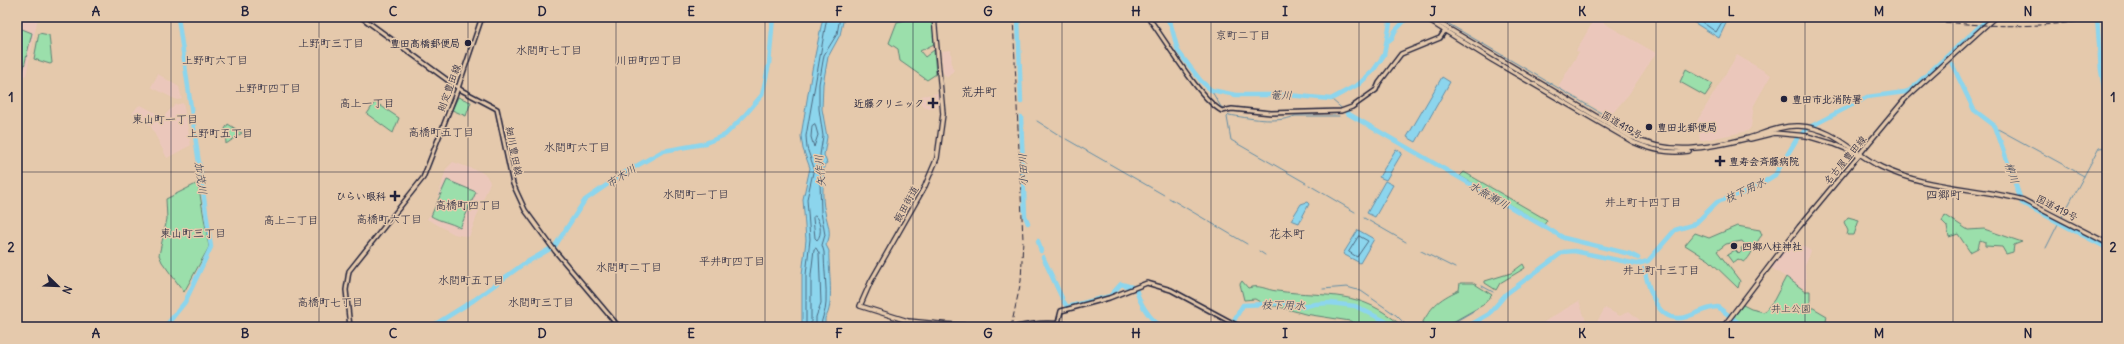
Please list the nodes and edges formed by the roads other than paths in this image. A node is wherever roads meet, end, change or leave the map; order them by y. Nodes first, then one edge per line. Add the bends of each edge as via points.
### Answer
1 (361, 17) edge
2 (482, 17) edge
3 (934, 17) edge
4 (1148, 17) edge
5 (1422, 17) edge
6 (1429, 17) edge
7 (1995, 17) edge
8 (1444, 32) junction
9 (458, 88) junction
10 (1860, 154) junction
11 (2107, 243) edge
12 (1058, 323) junction
13 (939, 326) edge
14 (350, 327) edge
15 (619, 327) edge
16 (989, 327) edge
17 (1016, 327) edge
18 (1076, 327) edge
19 (1240, 327) edge
20 (1723, 327) edge

1 - 9 main road, 細川豊田線
2 - 9 main road, 則定豊田線
3 - 13 main road, 飯田街道 via 943,114 938,154 925,186 871,281 860,306 908,321
4 - 8 main road via 1181,65 1204,94 1222,111 1341,111 1352,107 1376,90 1401,54 1440,38
5 - 8 main road, 国道419号
6 - 10 main road, 国道419号 via 1646,144 1691,150 1788,127 1804,127 1815,128 1842,140
7 - 10 main road, 名古屋豊田線 via 1906,98
8 - 10 main road, 国道419号 via 1633,142 1650,149 1683,152 1774,133 1807,136
9 - 14 main road, 則定豊田線 via 423,178 348,271 346,290
9 - 15 main road, 細川豊田線 via 491,104 499,111 512,184 527,214
10 - 11 main road, 国道419号 via 1882,168 1932,183 2023,200
10 - 20 main road, 名古屋豊田線 via 1799,227
12 - 17 main road
12 - 18 main road
12 - 19 main road via 1061,311 1108,298 1147,283 1171,290
13 - 16 main road

